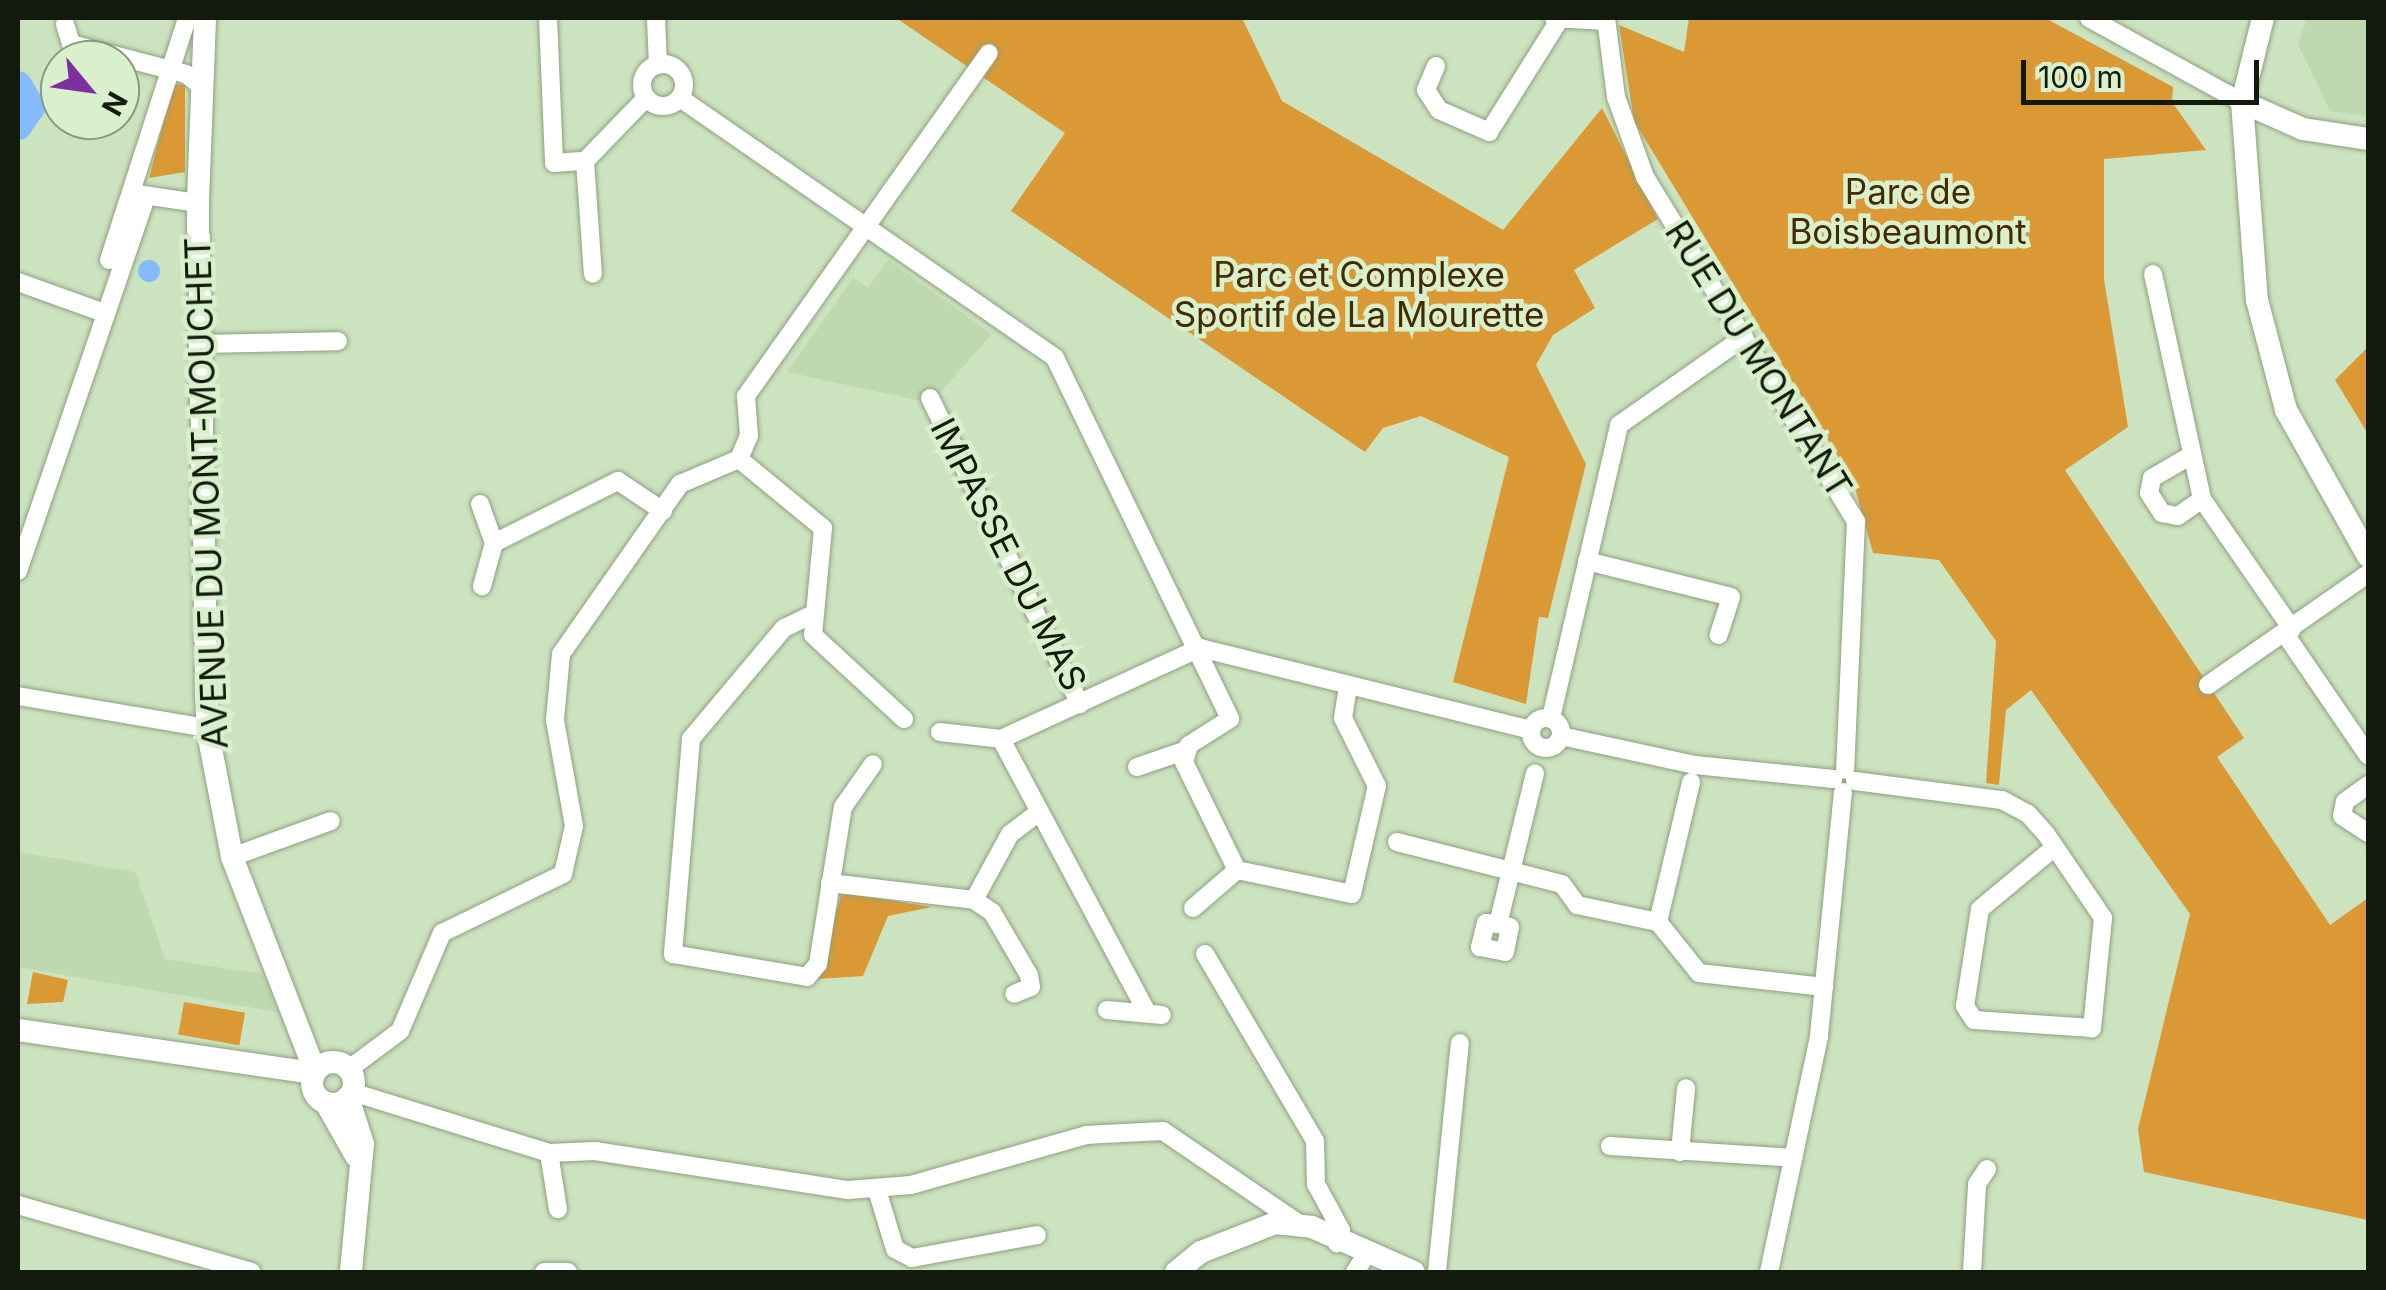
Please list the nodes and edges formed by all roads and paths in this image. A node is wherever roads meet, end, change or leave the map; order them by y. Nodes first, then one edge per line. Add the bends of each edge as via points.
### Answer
1 (188, 18) edge
2 (205, 18) edge
3 (548, 18) edge
4 (656, 18) edge
5 (1557, 18) edge
6 (2089, 18) edge
7 (2263, 18) edge
8 (1606, 19) edge
9 (66, 24) dead end
10 (990, 53) dead end
11 (658, 65) junction
12 (1436, 66) dead end
13 (170, 72) junction
14 (203, 88) junction
15 (646, 98) junction
16 (680, 98) junction
17 (2242, 102) junction
18 (2368, 139) edge
19 (585, 161) junction
20 (138, 195) junction
21 (198, 203) junction
22 (865, 226) junction
23 (593, 274) dead end
24 (2153, 274) dead end
25 (18, 282) edge
26 (98, 311) junction
27 (1744, 338) junction
28 (338, 340) dead end
29 (199, 344) junction
30 (930, 398) dead end
31 (2188, 457) junction
32 (738, 459) junction
33 (2202, 499) junction
34 (480, 504) dead end
35 (663, 511) junction
36 (494, 542) junction
37 (2368, 556) edge
38 (1587, 561) junction
39 (18, 572) edge
40 (2368, 574) edge
41 (482, 586) dead end
42 (809, 616) junction
43 (2288, 632) junction
44 (1719, 635) dead end
45 (1200, 648) junction
46 (1348, 685) junction
47 (2208, 685) dead end
48 (18, 696) edge
49 (1080, 704) junction
50 (1550, 718) junction
51 (904, 719) dead end
52 (206, 728) junction
53 (1531, 730) junction
54 (940, 732) dead end
55 (1562, 736) junction
56 (1001, 739) junction
57 (1184, 752) junction
58 (2368, 755) edge
59 (873, 764) dead end
60 (1138, 767) dead end
61 (1535, 774) dead end
62 (1844, 781) junction
63 (1691, 782) dead end
64 (2368, 785) edge
65 (1037, 814) junction
66 (331, 821) dead end
67 (2368, 833) edge
68 (1397, 842) dead end
69 (2055, 847) junction
70 (232, 857) junction
71 (1237, 870) junction
72 (1511, 871) junction
73 (830, 883) junction
74 (974, 900) junction
75 (1193, 908) dead end
76 (1658, 922) junction
77 (1493, 950) dead end
78 (1204, 954) dead end
79 (1824, 987) junction
80 (1023, 990) dead end
81 (1108, 1010) dead end
82 (299, 1021) junction
83 (18, 1030) edge
84 (1460, 1043) dead end
85 (246, 1068) junction
86 (278, 1070) junction
87 (331, 1082) junction
88 (1686, 1088) dead end
89 (1610, 1146) dead end
90 (1680, 1152) junction
91 (550, 1153) junction
92 (1794, 1158) junction
93 (1987, 1170) dead end
94 (878, 1190) junction
95 (1258, 1201) junction
96 (18, 1205) edge
97 (558, 1209) dead end
98 (1300, 1224) junction
99 (1266, 1230) junction
100 (1037, 1234) dead end
101 (1329, 1240) junction
102 (1216, 1250) junction
103 (1371, 1265) edge
104 (567, 1270) edge
105 (252, 1272) edge
106 (352, 1272) edge
107 (544, 1272) edge
108 (1176, 1272) edge
109 (1197, 1272) edge
110 (1414, 1272) edge
111 (1436, 1272) edge
112 (1769, 1272) edge
113 (1972, 1272) edge

1 - 13 street
2 - 14 main road, AVENUE DU MONT-MOUCHET
3 - 19 street via 554,163
4 - 11 street
5 - 8 street
5 - 12 street via 1489,132 1439,110 1426,90
6 - 17 street
7 - 17 main road
8 - 27 street, RUE DU MONTANT via 1616,97 1645,177
9 - 13 street via 71,44
10 - 22 street
11 - 15 street via 643,78
11 - 16 street via 680,73
13 - 14 street
13 - 20 street
14 - 21 main road, AVENUE DU MONT-MOUCHET
15 - 16 street via 663,106
15 - 19 street
16 - 22 street
17 - 18 main road via 2303,129
17 - 37 main road via 2248,232 2271,366 2311,466
19 - 23 street
20 - 21 street
20 - 26 street
21 - 29 main road, AVENUE DU MONT-MOUCHET
22 - 32 street via 746,396 749,436
22 - 45 street via 1056,358
24 - 31 street
25 - 26 street
26 - 39 street
27 - 38 street via 1623,418
27 - 62 street, RUE DU MONTANT via 1851,506 1859,533
28 - 29 street
29 - 52 main road, AVENUE DU MONT-MOUCHET
30 - 49 street, IMPASSE DU MAS
31 - 33 street
31 - 33 street via 2152,478 2149,493 2162,513 2178,516
32 - 35 street via 680,484
32 - 42 street via 826,534
33 - 43 street
34 - 36 street
35 - 36 street via 618,481
35 - 87 street via 561,654 555,720 574,826 563,874 442,933 400,1031
36 - 41 street
38 - 44 street via 1731,597
38 - 50 street
40 - 43 street
42 - 51 street via 827,652
42 - 73 street via 784,628 691,739 673,954 807,978 818,964
43 - 47 street
43 - 58 street
45 - 46 street
45 - 49 street, IMPASSE DU MAS
45 - 57 street via 1230,719
46 - 53 street
46 - 71 street via 1343,718 1377,786 1352,894
48 - 52 street
49 - 56 street
50 - 53 street
50 - 55 street
52 - 70 main road, AVENUE DU MONT-MOUCHET
53 - 55 street via 1545,748
54 - 56 street
55 - 62 street via 1695,765
56 - 65 street
57 - 60 street
57 - 71 street
59 - 73 street via 843,807
61 - 72 street
62 - 69 street via 2002,800 2028,814
62 - 79 street, RUE DU MONTANT
63 - 76 street
64 - 67 street via 2345,802 2342,816
65 - 74 street via 1010,834
65 - 81 street via 1155,1014
66 - 70 street
68 - 72 street
69 - 69 street via 2103,918 2096,1022 2082,1033 1974,1020 1965,1006 1980,908
70 - 82 main road, AVENUE DU MONT-MOUCHET
71 - 75 street
72 - 76 street via 1562,884 1577,905
72 - 77 street via 1498,924 1510,927 1505,952
73 - 74 street
74 - 80 street via 992,912
76 - 79 street via 1700,973
78 - 101 street via 1314,1142 1316,1184 1341,1230
79 - 92 street, RUE DU MONTANT
82 - 86 main road
82 - 87 main road, AVENUE DU MONT-MOUCHET
83 - 85 main road
84 - 111 street
85 - 86 main road
85 - 87 main road
86 - 87 main road
87 - 91 street
87 - 106 main road, AVENUE DU MONT-MOUCHET via 360,1162
88 - 90 street
89 - 90 street
90 - 92 street
91 - 94 street via 595,1150 745,1180
91 - 97 street
92 - 112 street, RUE DU MONTANT
93 - 113 street via 1977,1184
94 - 95 street via 1086,1136 1150,1129 1190,1142
94 - 100 street via 890,1240 912,1258
95 - 98 street
95 - 99 street
96 - 105 street
98 - 99 main road
98 - 101 main road
99 - 101 main road
99 - 102 main road
101 - 103 main road
102 - 108 main road
102 - 109 main road
103 - 110 main road
104 - 107 street

